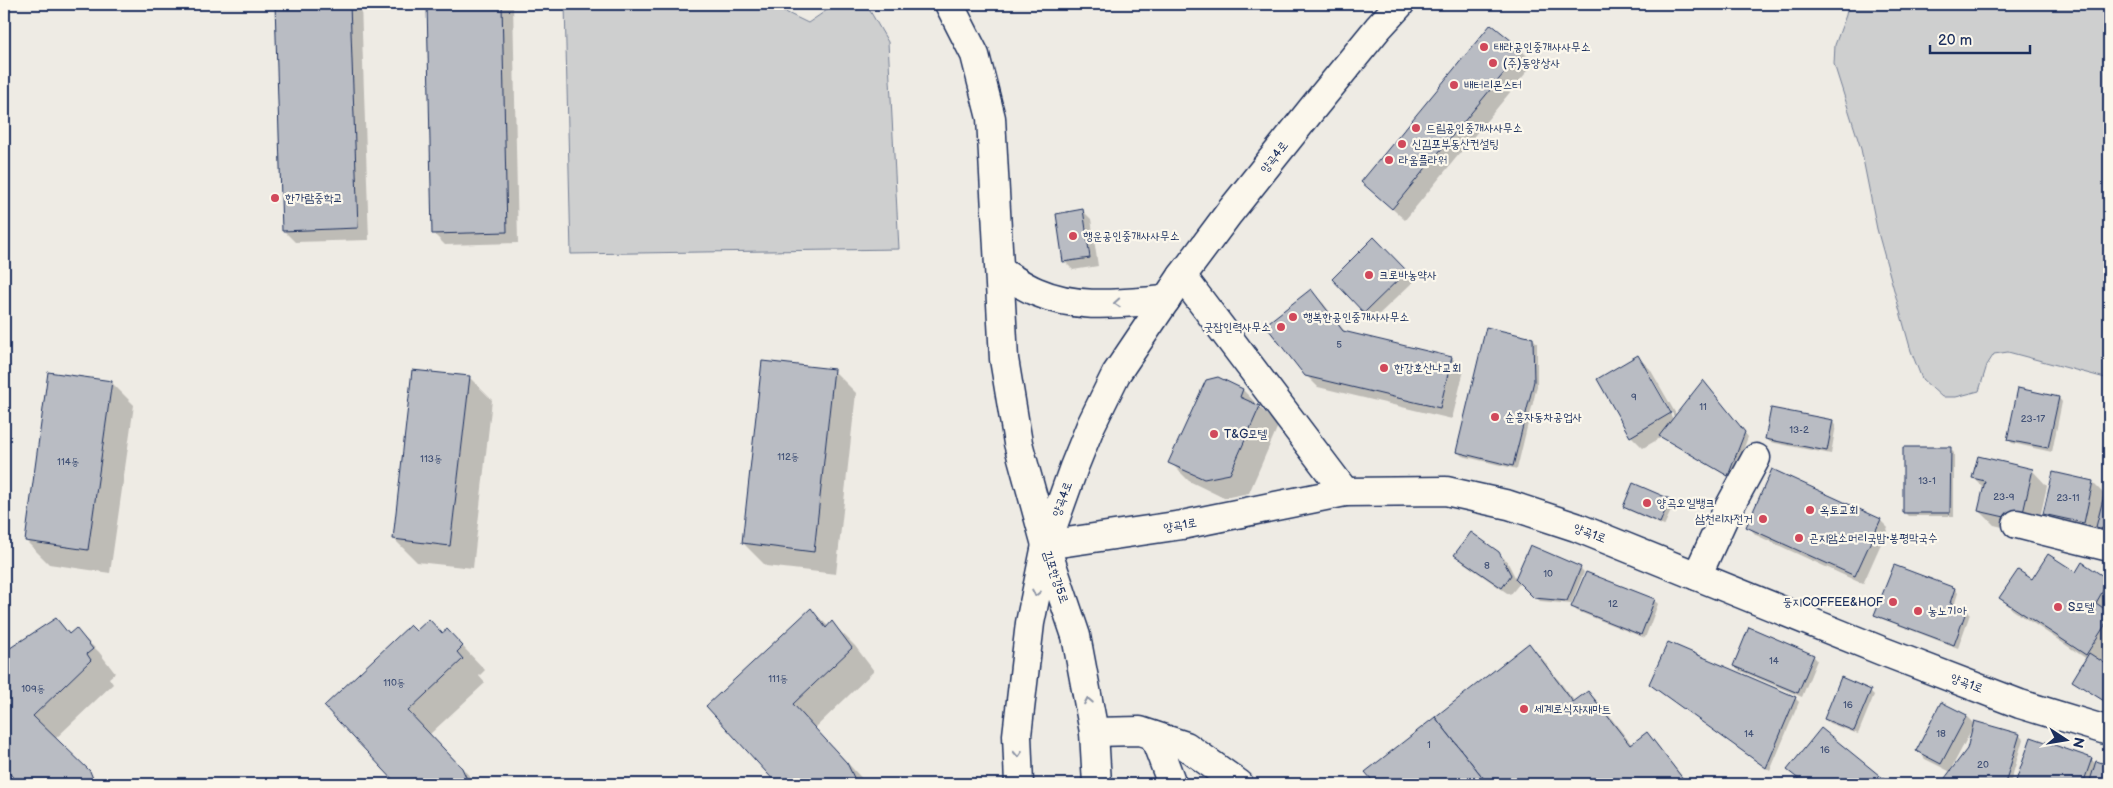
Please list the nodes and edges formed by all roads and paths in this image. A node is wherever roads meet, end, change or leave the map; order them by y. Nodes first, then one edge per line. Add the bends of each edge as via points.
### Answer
1 (949, 4) edge
2 (1400, 4) edge
3 (1000, 271) junction
4 (1182, 276) junction
5 (1166, 300) junction
6 (1756, 458) dead end
7 (1345, 492) junction
8 (2018, 524) dead end
9 (1046, 545) junction
10 (2109, 546) edge
11 (1697, 576) junction
12 (1094, 732) junction
13 (2109, 732) edge
14 (1154, 736) junction
15 (1019, 784) edge
16 (1097, 784) edge
17 (1172, 784) edge
18 (1239, 784) edge

1 - 3 street, 양곡4로 via 975,55 991,118
2 - 4 street, 양곡4로 via 1306,116
5 -> 3 street via 1090,305 1063,301 1036,292
3 - 9 street, 양곡4로 via 1004,359 1018,443
4 - 5 street, 양곡4로
4 - 7 street
5 - 9 street, 양곡4로 via 1116,374 1074,467
6 - 11 street
7 - 9 street, 양곡1로 via 1182,525
7 - 11 street, 양곡1로 via 1446,491 1509,505 1576,527
8 - 10 street
12 -> 9 street, 김포한강5로 via 1076,636
9 -> 15 street, 김포한강5로 via 1030,624 1018,726
11 - 13 street, 양곡1로 via 2020,704
12 - 14 street via 1140,731
12 - 16 street, 김포한강5로
14 - 17 street
14 - 18 street via 1186,746

